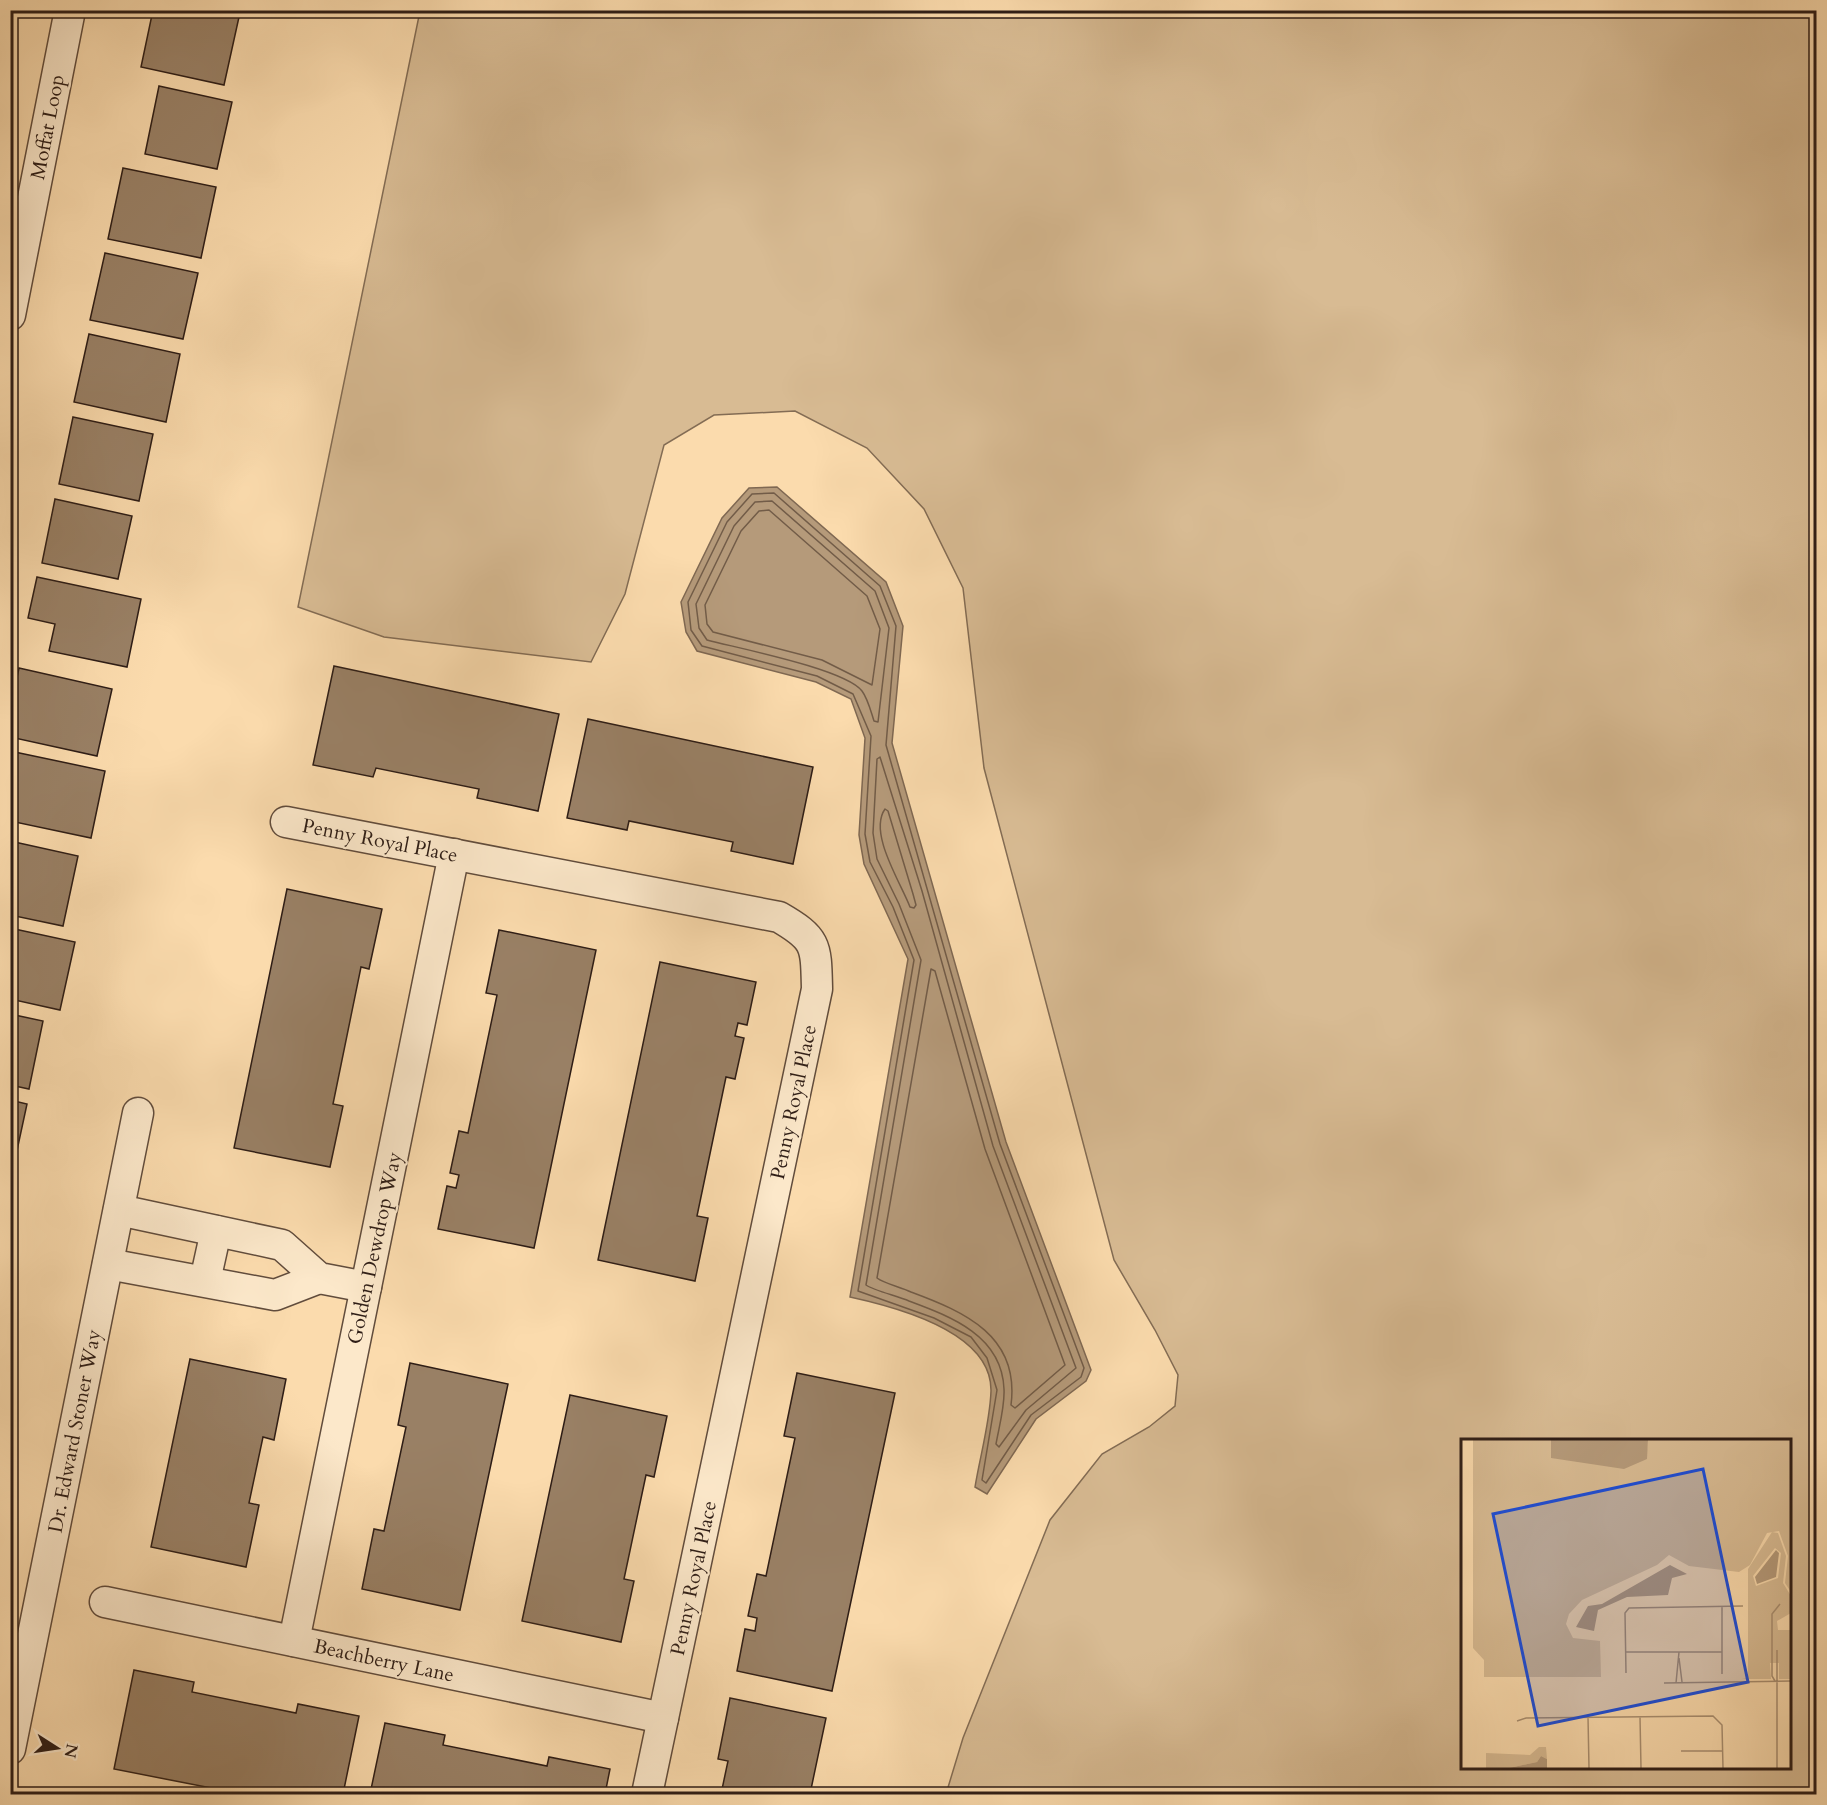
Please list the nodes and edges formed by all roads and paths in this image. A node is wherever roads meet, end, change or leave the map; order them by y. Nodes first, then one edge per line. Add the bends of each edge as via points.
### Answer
1 (70, 10) edge
2 (10, 315) edge
3 (286, 822) dead end
4 (454, 854) junction
5 (138, 1113) dead end
6 (119, 1210) junction
7 (216, 1231) junction
8 (262, 1241) junction
9 (108, 1264) junction
10 (319, 1278) junction
11 (205, 1281) junction
12 (366, 1287) junction
13 (252, 1290) junction
14 (105, 1602) dead end
15 (294, 1641) junction
16 (663, 1718) junction
17 (10, 1749) edge
18 (647, 1794) edge

1 - 2 street, Moffat Loop
3 - 4 street, Penny Royal Place
4 - 12 street, Golden Dewdrop Way
4 - 16 street, Penny Royal Place via 779,917 805,932 816,955 817,988
5 - 6 street, Dr. Edward Stoner Way
6 - 7 street
6 - 9 street, Dr. Edward Stoner Way
7 - 8 street
7 - 11 street
8 - 10 street via 282,1245
8 - 13 street
9 - 11 street
9 - 17 street, Dr. Edward Stoner Way
10 - 12 street
10 - 13 street via 275,1295
11 - 13 street
12 - 15 street, Golden Dewdrop Way
14 - 15 street, Beachberry Lane
15 - 16 street, Beachberry Lane
16 - 18 street, Penny Royal Place

